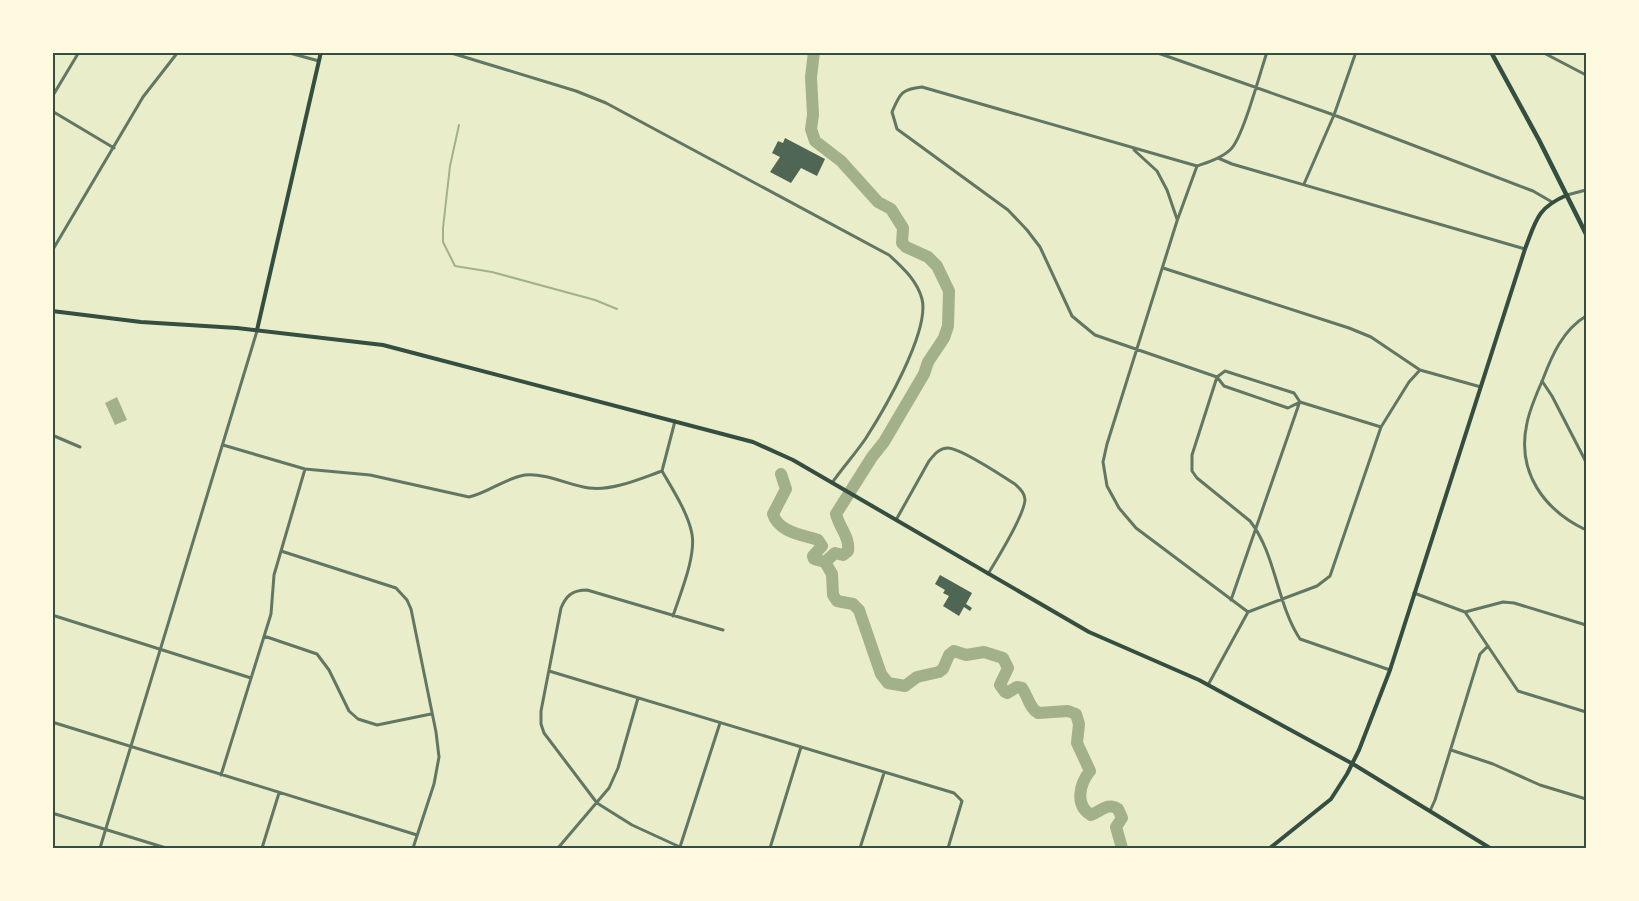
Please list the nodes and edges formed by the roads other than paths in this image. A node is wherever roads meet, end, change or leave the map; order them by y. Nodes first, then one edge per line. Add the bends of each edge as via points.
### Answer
1 (79, 52) edge
2 (178, 52) edge
3 (286, 52) edge
4 (321, 52) edge
5 (448, 52) edge
6 (1155, 52) edge
7 (1266, 52) edge
8 (1356, 52) edge
9 (1491, 52) edge
10 (1542, 52) edge
11 (319, 61) junction
12 (1587, 75) edge
13 (1255, 87) junction
14 (52, 97) edge
15 (52, 111) edge
16 (1334, 116) junction
17 (114, 148) junction
18 (1134, 150) junction
19 (1218, 158) junction
20 (1197, 166) junction
21 (1304, 184) junction
22 (1587, 190) edge
23 (1567, 195) junction
24 (1552, 202) junction
25 (1177, 221) junction
26 (1587, 234) edge
27 (1525, 249) junction
28 (52, 251) edge
29 (1163, 268) junction
30 (52, 311) edge
31 (1587, 316) edge
32 (258, 330) junction
33 (1137, 350) junction
34 (1420, 370) junction
35 (1217, 377) junction
36 (1542, 381) junction
37 (1481, 387) junction
38 (1300, 402) junction
39 (675, 421) junction
40 (1381, 427) junction
41 (52, 435) edge
42 (223, 445) junction
43 (80, 447) dead end
44 (1587, 462) edge
45 (305, 469) junction
46 (662, 471) junction
47 (832, 483) junction
48 (896, 520) junction
49 (1257, 529) junction
50 (1587, 530) edge
51 (281, 551) junction
52 (988, 574) junction
53 (1414, 593) junction
54 (1231, 600) junction
55 (1283, 600) junction
56 (1248, 612) junction
57 (1465, 612) junction
58 (52, 615) edge
59 (673, 616) junction
60 (1587, 625) edge
61 (723, 630) dead end
62 (264, 636) junction
63 (1488, 646) junction
64 (160, 650) junction
65 (1390, 670) junction
66 (549, 671) junction
67 (251, 678) junction
68 (1208, 685) junction
69 (638, 698) junction
70 (1587, 712) edge
71 (431, 714) junction
72 (52, 722) edge
73 (720, 723) junction
74 (131, 747) junction
75 (801, 747) junction
76 (1451, 750) junction
77 (1353, 764) junction
78 (884, 772) junction
79 (221, 775) junction
80 (279, 792) junction
81 (1587, 799) edge
82 (597, 802) junction
83 (1430, 811) junction
84 (52, 813) edge
85 (106, 829) junction
86 (417, 835) junction
87 (681, 848) edge
88 (100, 849) edge
89 (166, 849) edge
90 (262, 849) edge
91 (413, 849) edge
92 (558, 849) edge
93 (770, 849) edge
94 (860, 849) edge
95 (948, 849) edge
96 (1270, 849) edge
97 (1490, 849) edge

1 - 14 street
2 - 17 street via 143,97
3 - 11 street
4 - 11 main road
5 - 47 street via 606,103 889,255 904,268 922,299 920,332 906,366 865,439
6 - 13 street
7 - 13 street
8 - 16 street
9 - 23 main road
10 - 12 street
11 - 32 main road
13 - 16 street
13 - 19 street via 1239,137
15 - 17 street
16 - 21 street
16 - 24 street via 1533,190
17 - 28 street
18 - 20 street
18 - 25 street via 1157,171
18 - 33 street via 922,87 907,88 892,112 897,129 1008,210 1027,230 1041,247 1072,316 1095,334
19 - 20 street
19 - 21 street
20 - 25 street
21 - 27 street
22 - 23 street
23 - 24 main road
23 - 26 main road
24 - 27 main road via 1540,212
25 - 29 street
27 - 37 main road
29 - 33 street
29 - 34 street via 1360,333
30 - 32 main road
31 - 36 street via 1567,332
32 - 39 main road via 383,345
32 - 42 street
33 - 35 street
33 - 54 street via 1103,462 1107,486 1136,528
34 - 37 street
34 - 40 street
35 - 38 street via 1224,386 1288,408
35 - 38 street via 1225,371 1294,393
35 - 49 street via 1192,455 1192,471
36 - 44 street
36 - 50 street via 1527,423 1528,468 1545,501
37 - 53 main road
38 - 40 street
38 - 49 street
39 - 46 street
39 - 47 main road via 753,442
40 - 55 street via 1330,576
41 - 43 street
42 - 45 street
42 - 64 street
45 - 46 street via 370,475 469,497 526,475 604,488
45 - 51 street
46 - 59 street via 692,535 689,565
47 - 48 main road
48 - 52 main road
48 - 52 street via 935,452 946,448 957,450 1016,484 1025,500 1022,512
49 - 54 street
49 - 55 street
51 - 62 street
51 - 71 street via 381,582 401,593 411,609
52 - 68 main road via 1089,632
53 - 57 street
53 - 65 main road
54 - 56 street
55 - 56 street
55 - 65 street via 1300,639
56 - 68 street
57 - 60 street via 1514,603
57 - 63 street
58 - 64 street
59 - 61 street
59 - 66 street via 578,590 565,599 561,608
62 - 67 street
62 - 71 street via 317,654 349,711 358,719 377,725
63 - 70 street via 1518,691
63 - 76 street via 1480,654
64 - 67 street
64 - 74 street
65 - 77 main road
66 - 69 street
66 - 82 street via 541,711 544,733
67 - 79 street
68 - 77 main road
69 - 73 street
69 - 82 street via 618,768
71 - 86 street via 438,746 437,770
72 - 74 street
73 - 75 street
73 - 87 street
74 - 79 street
74 - 85 street
75 - 78 street
75 - 93 street
76 - 81 street via 1539,785
76 - 83 street
77 - 83 main road
77 - 96 main road via 1327,803
78 - 94 street
78 - 95 street via 954,793 962,801
79 - 80 street
80 - 86 street
80 - 90 street
82 - 87 street via 632,825
82 - 92 street
83 - 97 main road
84 - 85 street
85 - 88 street
85 - 89 street
86 - 91 street

